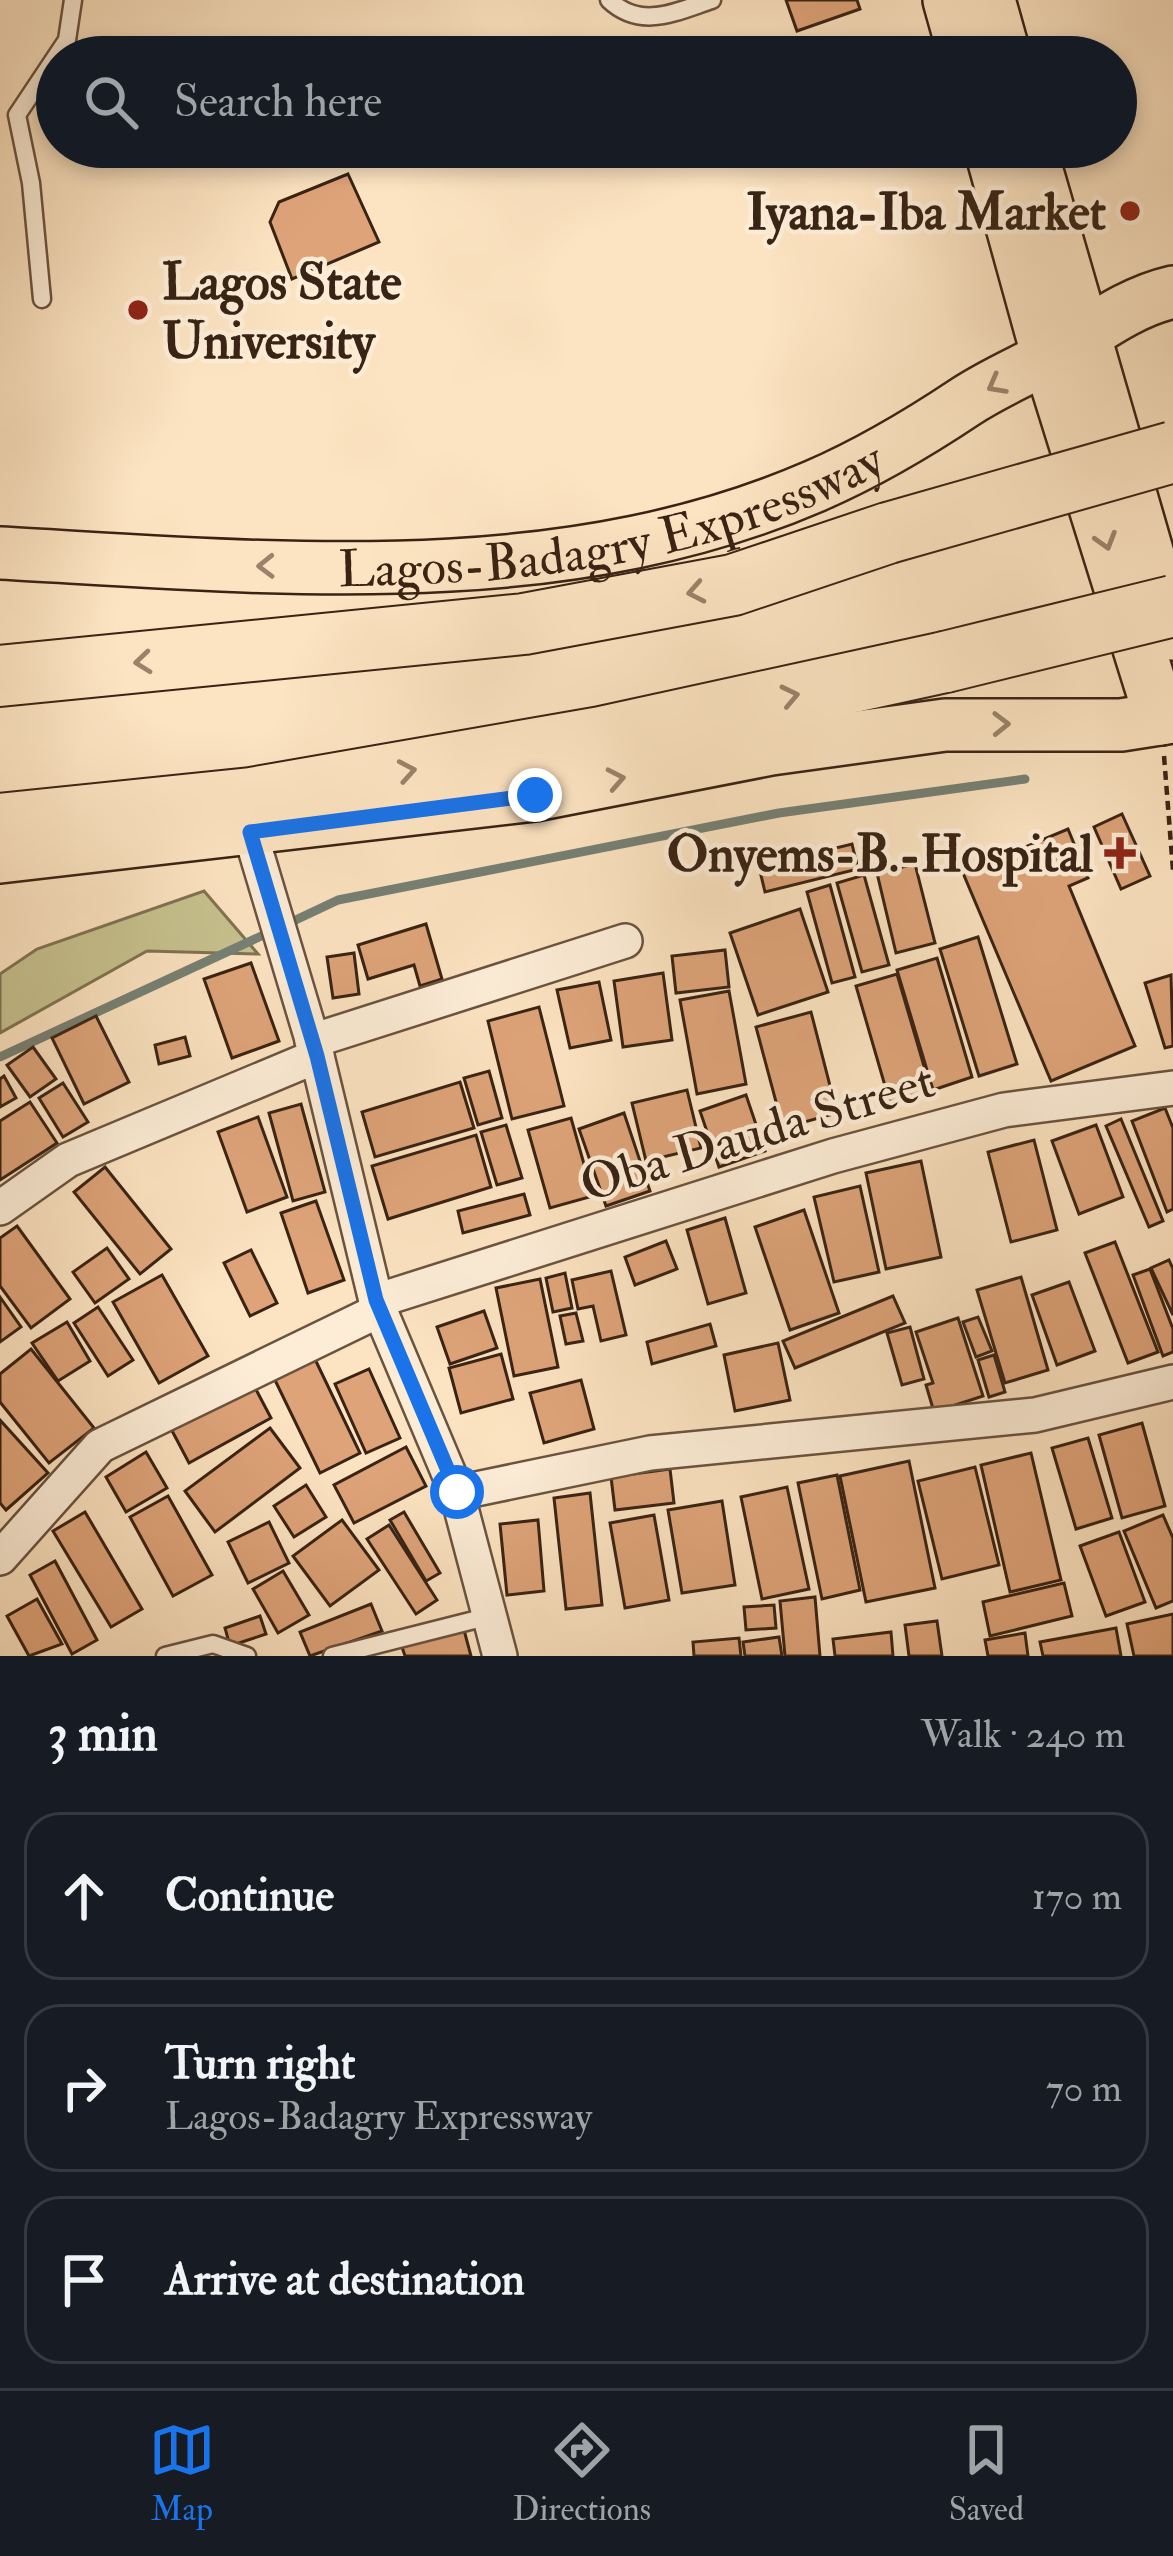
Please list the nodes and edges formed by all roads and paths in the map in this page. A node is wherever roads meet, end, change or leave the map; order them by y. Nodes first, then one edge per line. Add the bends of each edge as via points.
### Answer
1 (73, 0) edge
2 (609, 0) edge
3 (712, 0) edge
4 (949, 0) edge
5 (989, 0) edge
6 (68, 36) edge
7 (959, 36) edge
8 (999, 36) edge
9 (36, 86) edge
10 (998, 168) edge
11 (1034, 168) edge
12 (1173, 292) edge
13 (42, 298) dead end
14 (1065, 346) junction
15 (1173, 452) edge
16 (0, 553) edge
17 (1173, 605) edge
18 (1173, 640) edge
19 (0, 676) edge
20 (1167, 718) edge
21 (0, 824) edge
22 (250, 832) junction
23 (0, 856) edge
24 (1173, 869) edge
25 (625, 940) dead end
26 (314, 1048) junction
27 (1173, 1088) edge
28 (0, 1208) edge
29 (378, 1305) junction
30 (1173, 1382) edge
31 (457, 1492) junction
32 (0, 1558) edge
33 (490, 1616) junction
34 (165, 1656) edge
35 (247, 1656) edge
36 (332, 1656) edge
37 (500, 1656) edge

1 - 6 lane
2 - 3 lane via 650,19
4 - 7 main road
5 - 8 main road
9 - 13 lane via 16,115
10 - 14 main road
11 - 14 main road
12 - 14 main road, Lagos-Badagry Expressway via 1135,304
14 -> 16 main road, Lagos-Badagry Expressway via 816,486 700,530 564,558 238,566
14 - 18 main road
14 -> 20 main road
15 -> 19 highway, Lagos-Badagry Expressway, bridge via 733,585 524,624
21 -> 17 highway, bridge via 251,798 601,737
22 -> 20 main road via 535,795 923,728
20 - 24 path
22 - 23 main road
22 - 26 street
25 - 26 street
26 - 28 street via 68,1160
26 - 29 street
27 - 29 street, Oba Dauda Street via 982,1116 832,1156
29 - 31 street
29 - 32 street, Oba Dauda Street via 100,1446
30 - 31 street via 1035,1415 650,1453
31 - 33 street
33 - 36 lane
33 - 37 street
34 - 35 lane via 213,1644

